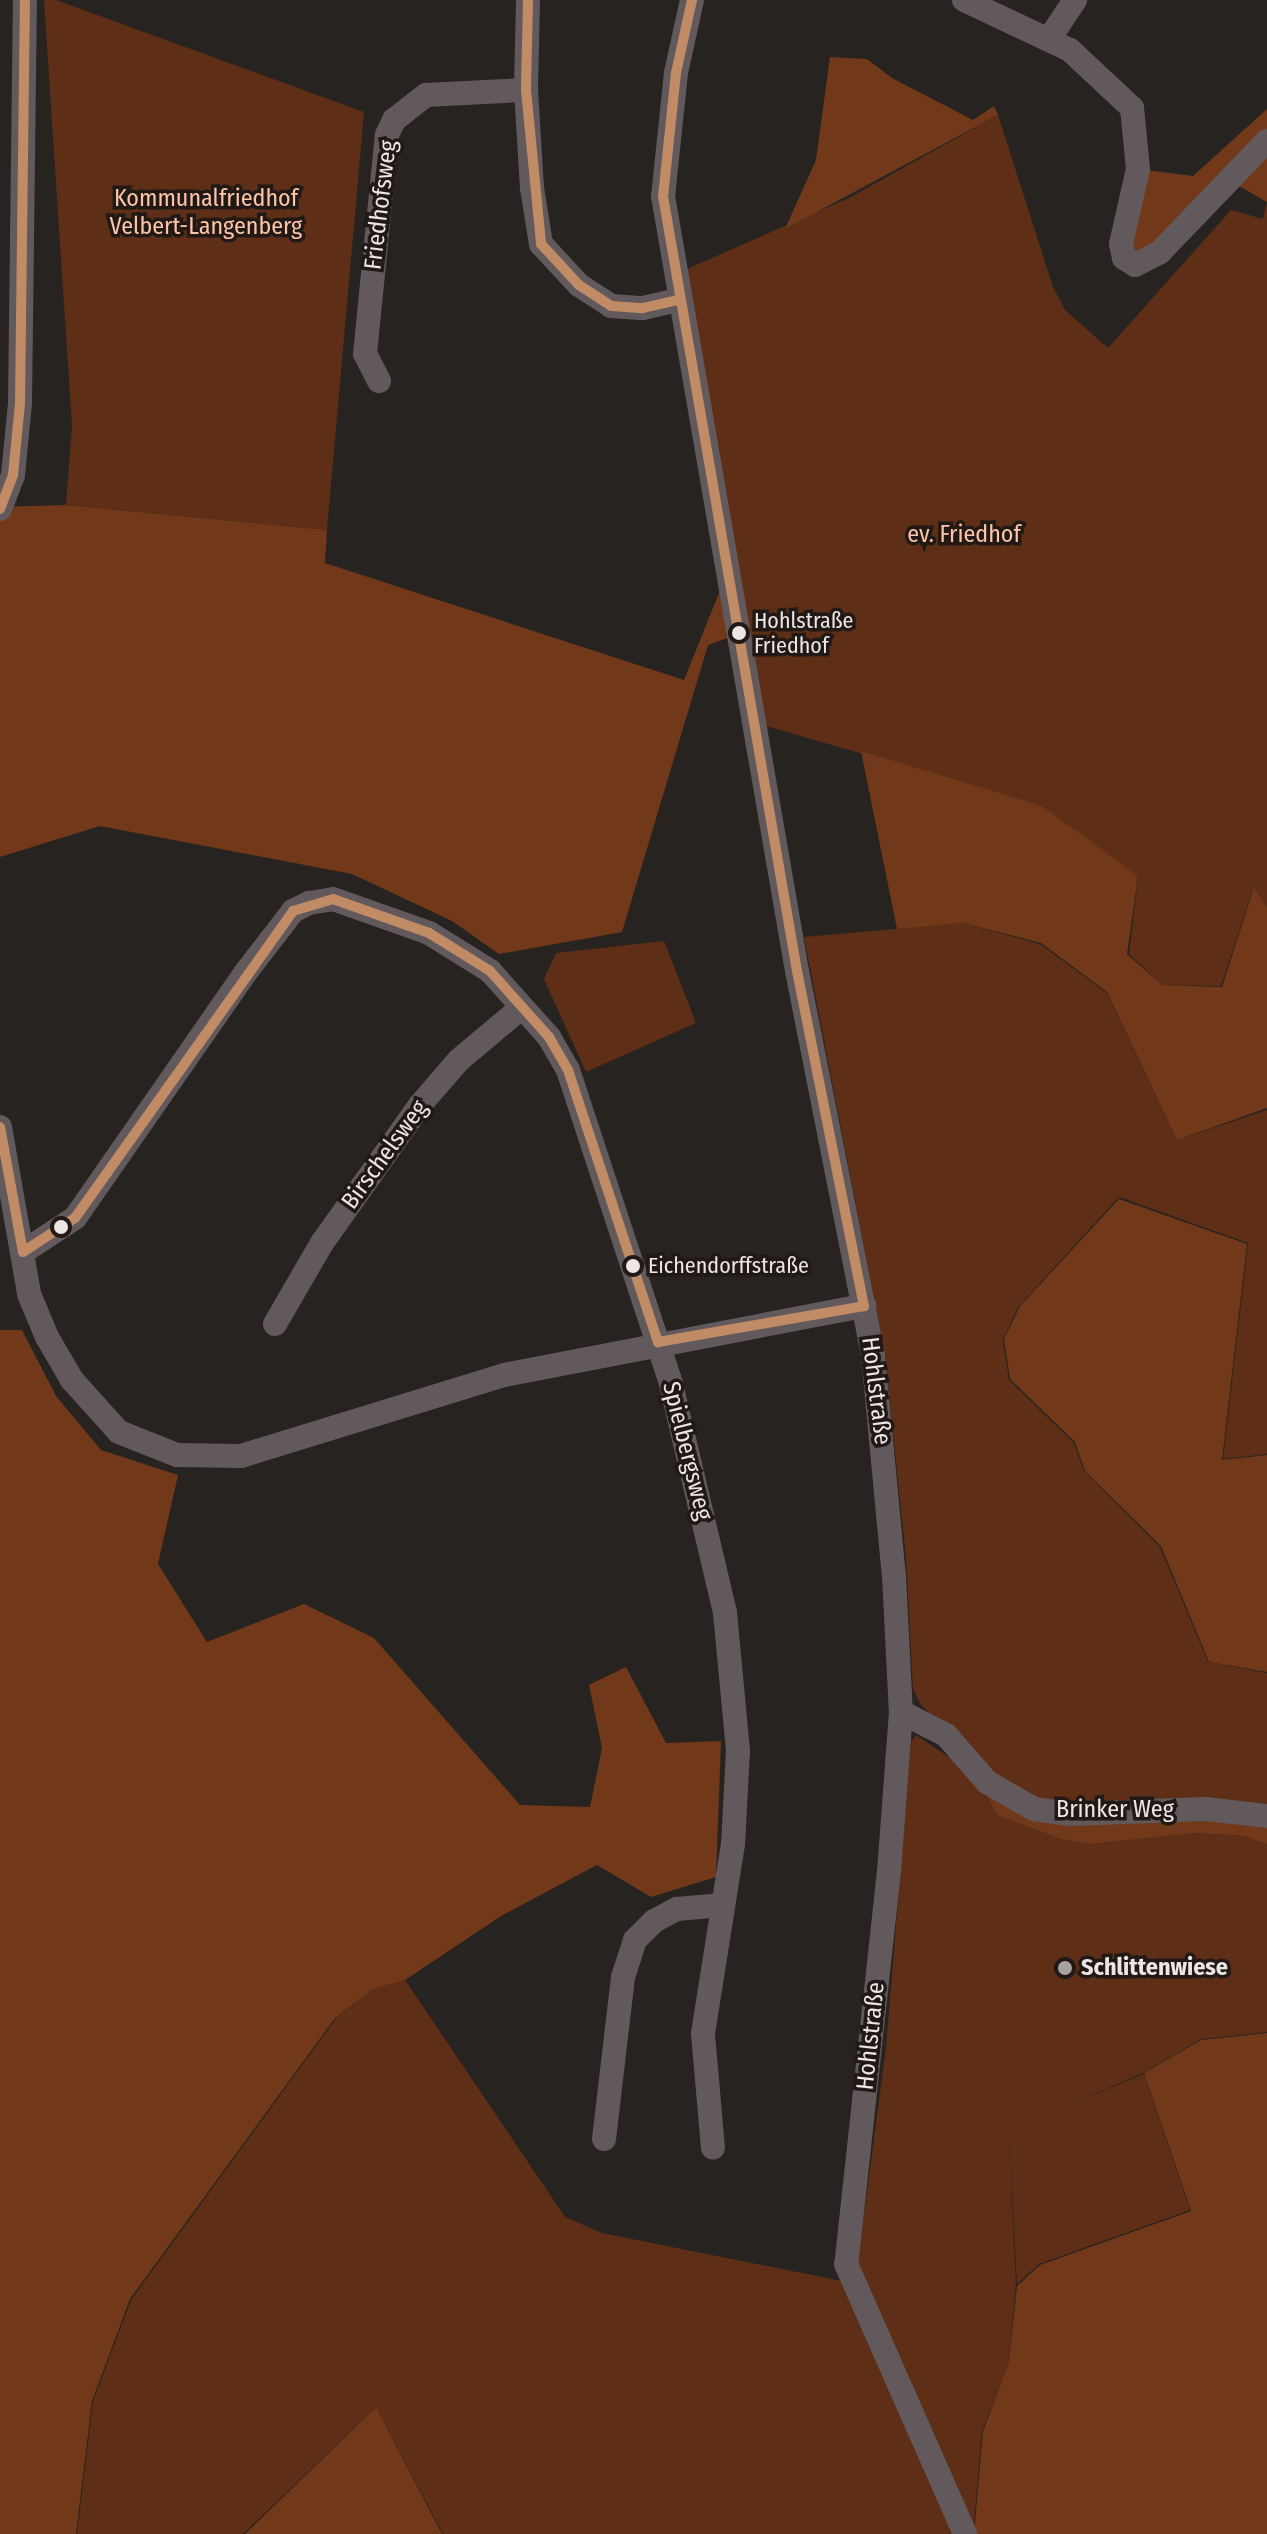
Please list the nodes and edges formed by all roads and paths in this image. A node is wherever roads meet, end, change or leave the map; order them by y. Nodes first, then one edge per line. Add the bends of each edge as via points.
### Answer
1 (25, 0) edge
2 (528, 0) edge
3 (692, 0) edge
4 (964, 0) edge
5 (1075, 0) edge
6 (1049, 39) junction
7 (526, 90) junction
8 (1267, 141) edge
9 (677, 300) junction
10 (379, 381) dead end
11 (0, 509) edge
12 (521, 1008) junction
13 (0, 1127) edge
14 (23, 1252) junction
15 (864, 1306) junction
16 (275, 1324) dead end
17 (658, 1342) junction
18 (901, 1712) junction
19 (1267, 1816) edge
20 (723, 1905) junction
21 (604, 2139) dead end
22 (713, 2148) dead end
23 (965, 2534) edge

1 - 11 street via 20,403 13,475
2 - 7 street
3 - 9 street, Hohlstraße via 676,73 663,196
4 - 6 street
5 - 6 street
6 - 8 street via 1111,84 1132,108 1138,169 1121,244 1124,258 1135,265 1160,252
7 - 9 street via 541,244 579,285 611,306 643,308
7 - 10 street, Friedhofsweg via 426,95 407,106 390,127 365,354
9 - 15 street, Hohlstraße via 733,582 797,971
12 - 14 street, Spielbergsweg via 490,971 429,933 333,899 309,903 293,911 246,972 75,1218
12 - 16 street, Birschelsweg via 459,1060 420,1105 322,1243
12 - 17 street, Spielbergsweg via 549,1037 568,1070
13 - 14 street
14 - 17 street via 29,1294 72,1380 119,1432 177,1455 241,1456 398,1403
15 - 17 street
15 - 18 street, Hohlstraße via 882,1427
17 - 20 street, Spielbergsweg via 709,1536 733,1667 738,1750
18 - 19 street, Brinker Weg via 946,1735 987,1782 1034,1809 1070,1814 1205,1809
18 - 23 street, Hohlstraße via 846,2264
20 - 21 street via 677,1909 654,1921 635,1940 623,1977
20 - 22 street, Spielbergsweg via 703,2034

